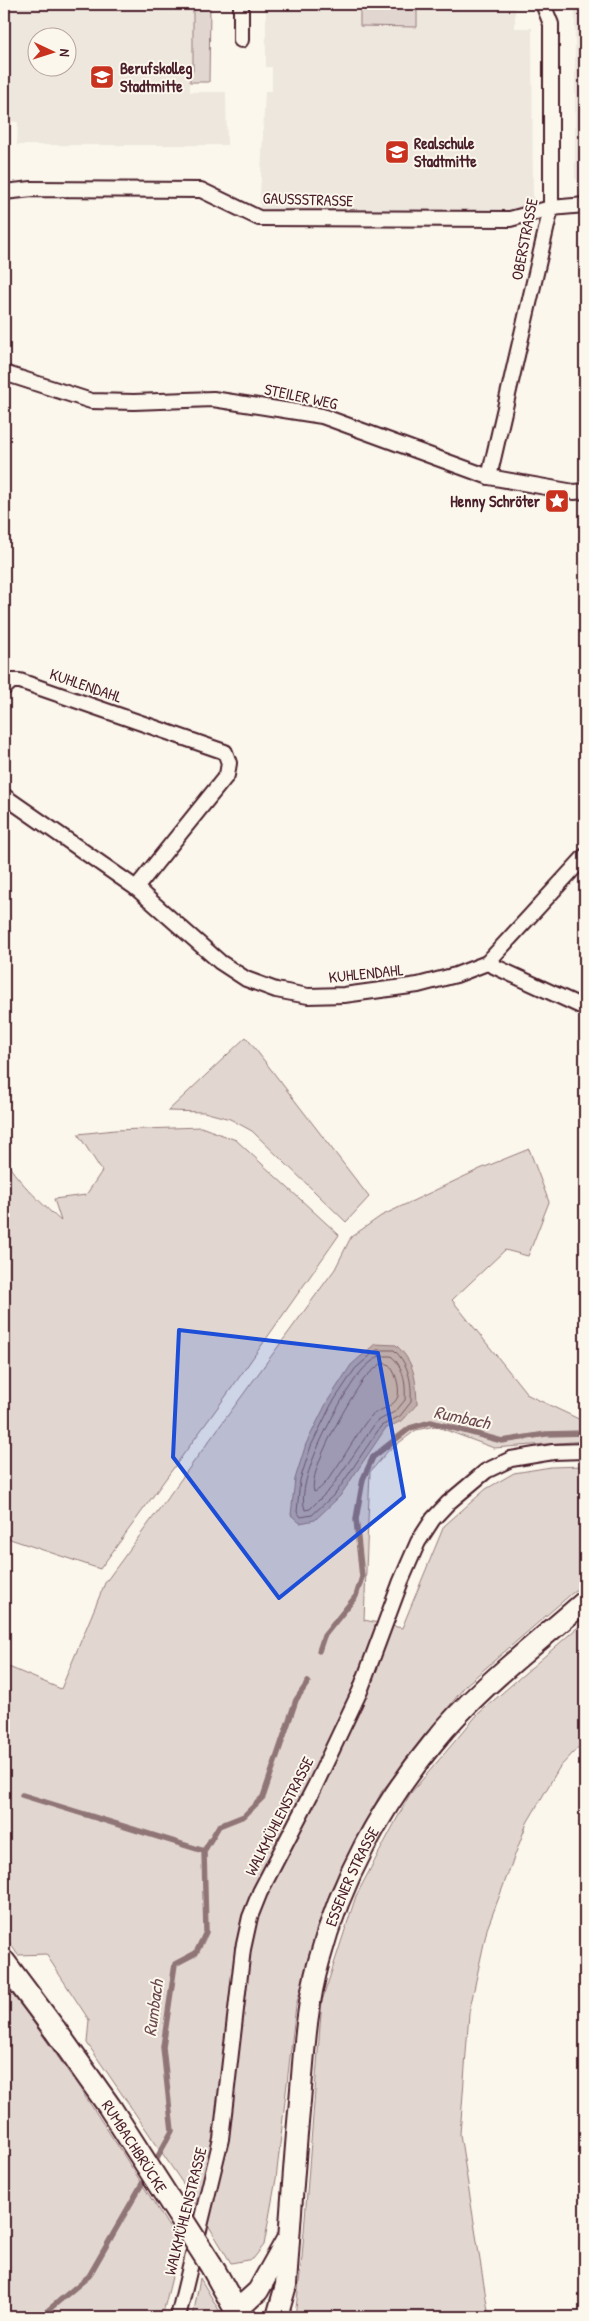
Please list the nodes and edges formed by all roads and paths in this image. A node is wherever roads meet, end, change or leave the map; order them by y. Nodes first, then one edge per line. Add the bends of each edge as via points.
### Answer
1 (241, 4) edge
2 (543, 4) edge
3 (241, 40) dead end
4 (4, 192) edge
5 (585, 205) edge
6 (551, 208) junction
7 (4, 373) edge
8 (490, 477) junction
9 (585, 492) edge
10 (4, 688) edge
11 (4, 796) edge
12 (585, 856) edge
13 (136, 888) junction
14 (487, 963) junction
15 (585, 1008) edge
16 (585, 1451) edge
17 (585, 1601) edge
18 (4, 1962) edge
19 (289, 2234) junction
20 (211, 2265) joint
21 (238, 2314) edge
22 (178, 2317) edge
23 (277, 2317) edge

1 - 3 street
2 - 6 street, OBERSTRASSE via 551,24
4 - 6 street, GAUSSSTRASSE via 32,189 201,190 259,218 510,219
5 - 6 street, GAUSSSTRASSE
6 - 8 street, OBERSTRASSE
7 - 8 street, STEILER WEG via 91,401 213,398 322,416
8 - 9 street, STEILER WEG
10 - 13 street, KUHLENDAHL via 12,681 20,681 225,752 229,763 227,774
11 - 13 street, KUHLENDAHL
12 - 14 street, KUHLENDAHL
13 - 14 street, KUHLENDAHL via 220,962 246,979 276,990 308,996 344,995 418,985
14 - 15 street
16 - 22 street, WALKMÜHLENSTRASSE via 554,1452 511,1460 486,1471 443,1508 418,1542 360,1691 250,1917 243,1949 221,2139
17 - 19 main road, ESSENER STRASSE via 468,1703 438,1737 396,1794 341,1896 319,1961 306,2021
18 - 20 main road, RUMBACHBRÜCKE, bridge via 109,2106
19 - 21 main road, ESSENER STRASSE via 258,2291
19 - 23 main road, ESSENER STRASSE via 286,2285
20 - 21 main road, ESSENER STRASSE

